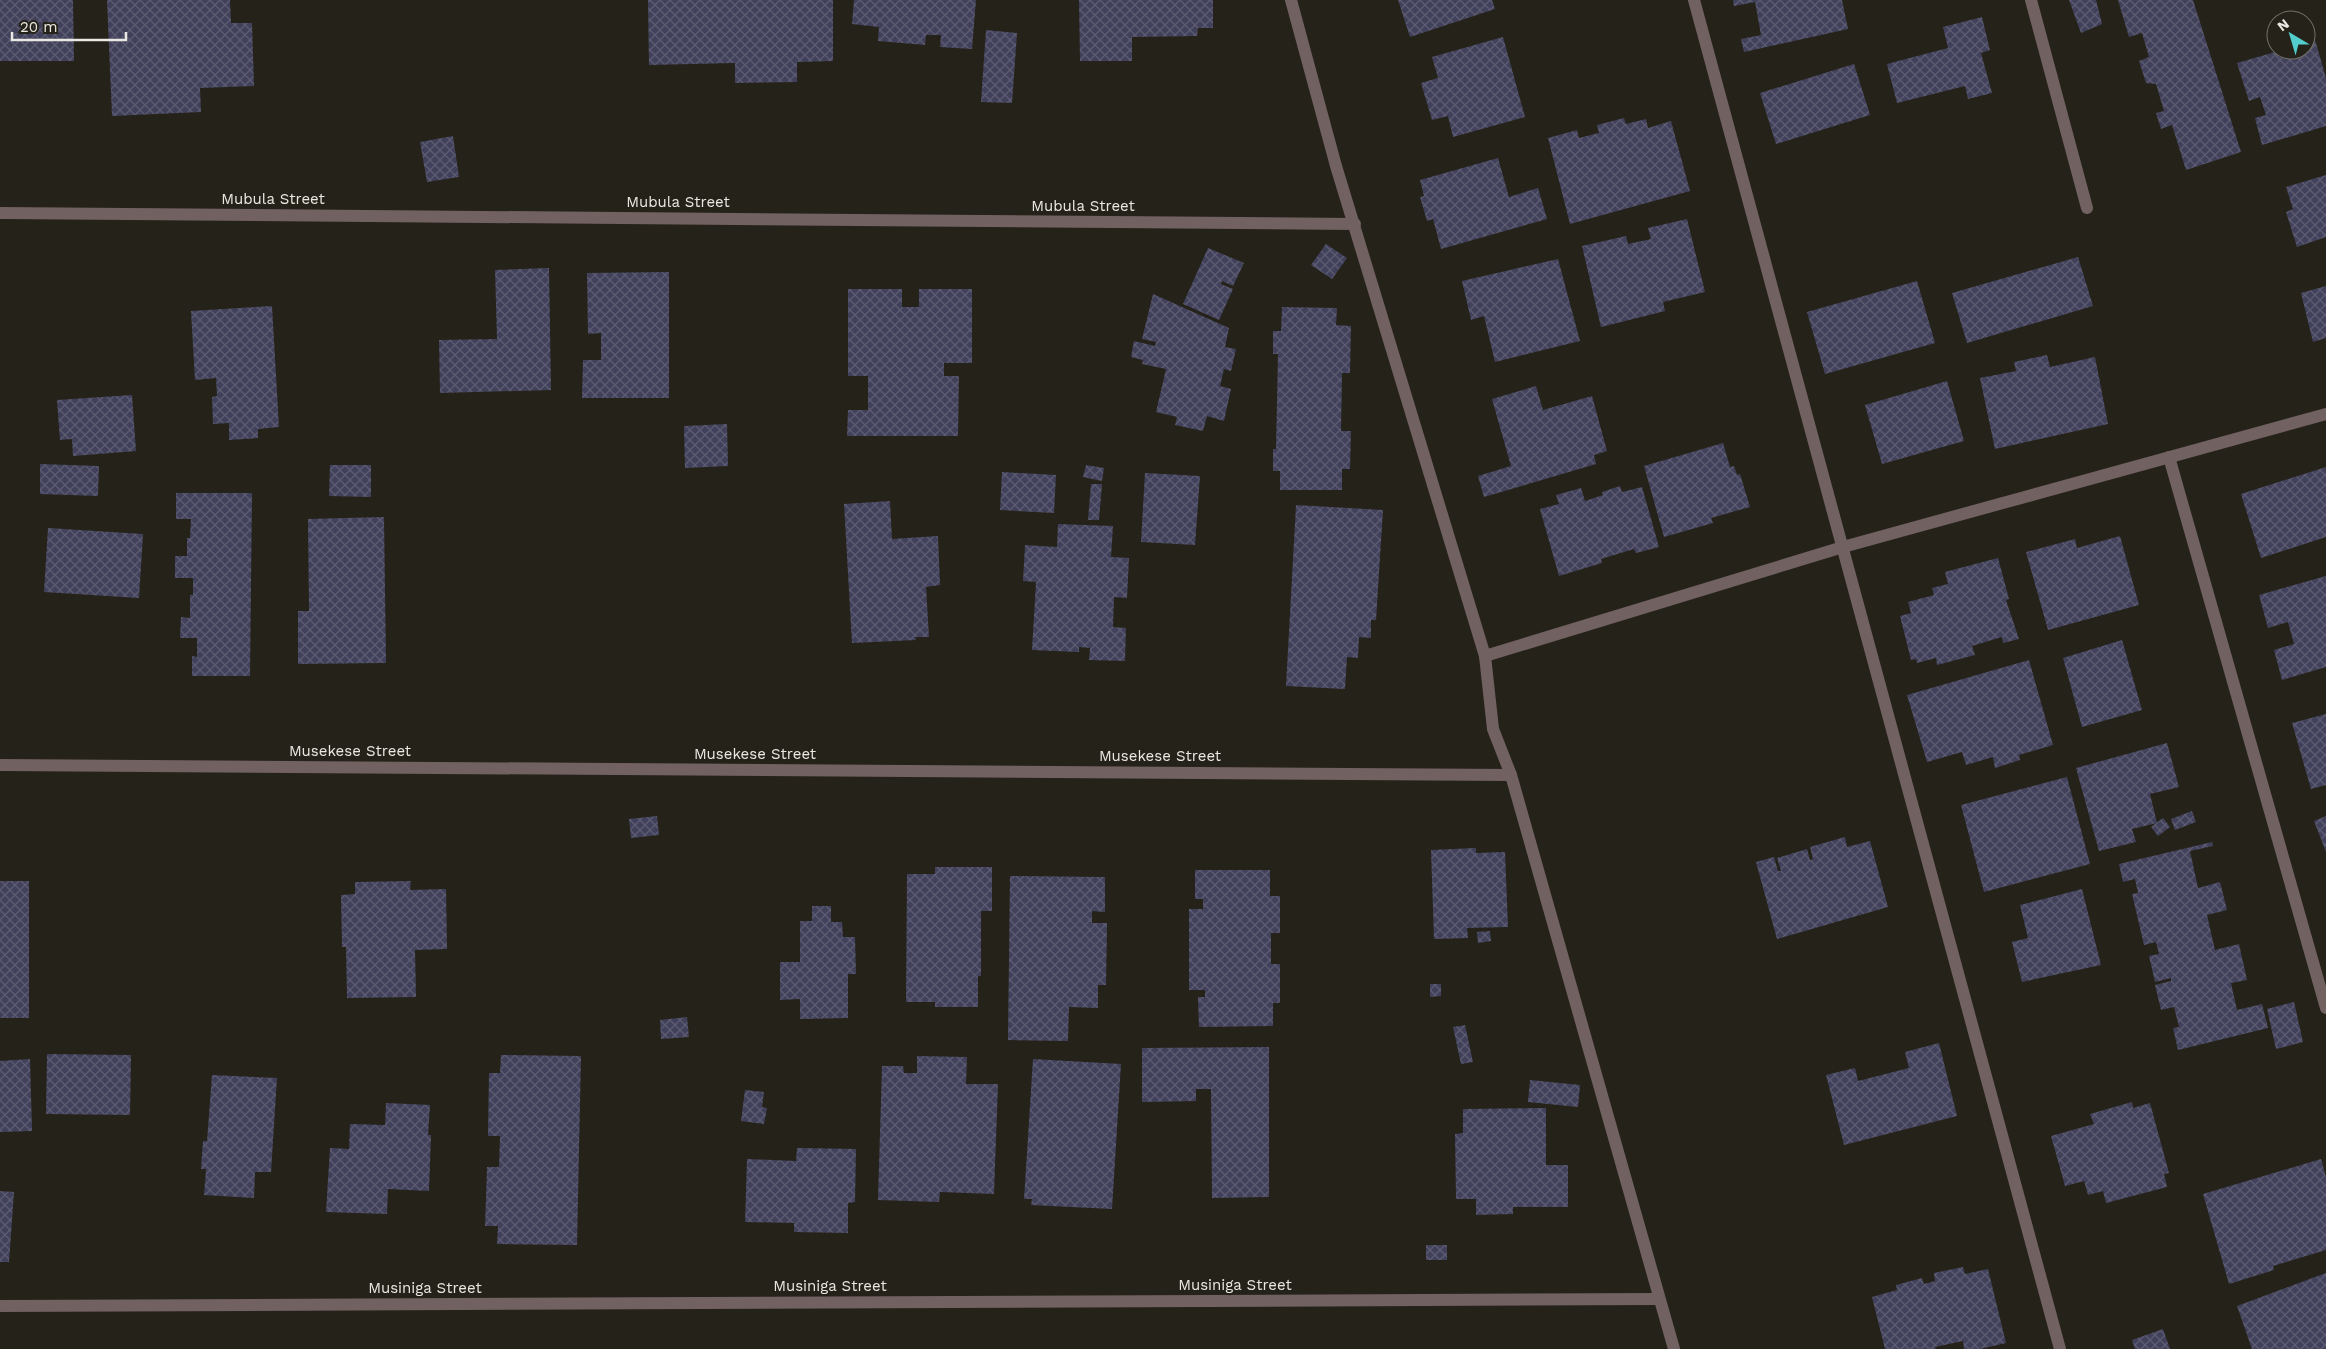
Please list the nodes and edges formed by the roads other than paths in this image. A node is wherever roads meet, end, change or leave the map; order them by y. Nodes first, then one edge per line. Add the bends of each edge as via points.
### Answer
1 (1291, 0) edge
2 (1694, 0) edge
3 (2032, 0) edge
4 (2087, 208) dead end
5 (0, 213) edge
6 (1355, 224) junction
7 (2326, 414) edge
8 (2169, 457) junction
9 (1843, 547) junction
10 (1485, 656) junction
11 (0, 765) edge
12 (1511, 775) junction
13 (2326, 1008) edge
14 (1660, 1299) junction
15 (0, 1306) edge
16 (1674, 1349) edge
17 (2060, 1349) edge

1 - 6 street
2 - 9 street
3 - 4 street
5 - 6 street, Mubula Street
6 - 10 street
7 - 8 street
8 - 9 street
8 - 13 street
9 - 10 street
9 - 17 street
10 - 12 street via 1493,729
11 - 12 street, Musekese Street
12 - 14 street
14 - 15 street, Musiniga Street
14 - 16 street

